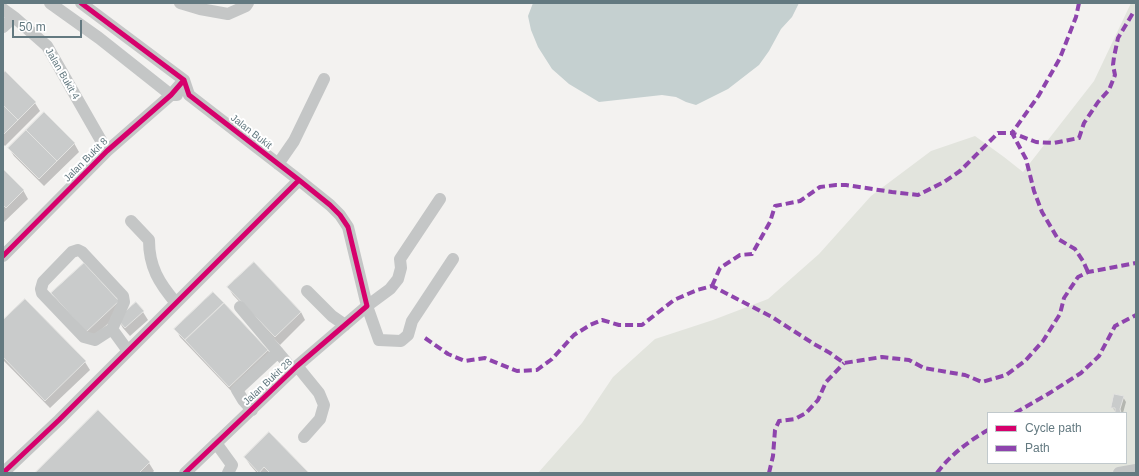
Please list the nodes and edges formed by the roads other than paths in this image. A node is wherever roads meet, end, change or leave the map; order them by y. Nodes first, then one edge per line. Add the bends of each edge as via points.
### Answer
1 (50, 3) edge
2 (81, 3) edge
3 (180, 3) edge
4 (248, 3) edge
5 (3, 9) edge
6 (14, 17) junction
7 (3, 27) edge
8 (324, 79) dead end
9 (184, 80) junction
10 (171, 95) junction
11 (189, 95) junction
12 (106, 151) junction
13 (278, 164) junction
14 (299, 180) junction
15 (440, 198) dead end
16 (131, 221) dead end
17 (3, 256) edge
18 (453, 259) dead end
19 (307, 291) dead end
20 (176, 304) junction
21 (367, 306) junction
22 (240, 307) dead end
23 (345, 325) junction
24 (112, 329) junction
25 (128, 351) junction
26 (278, 352) junction
27 (295, 368) junction
28 (252, 410) junction
29 (304, 437) dead end
30 (216, 443) junction
31 (1136, 470) edge
32 (3, 473) edge
33 (185, 473) edge
34 (228, 473) edge
35 (1119, 473) edge

1 - 10 street
2 - 9 street
3 - 4 street via 228,14
5 - 6 street, Jalan Bukit 4
6 - 7 street
6 - 12 street, Jalan Bukit 4 via 47,46
8 - 13 street via 294,141
9 - 10 street, Jalan Bukit 8
9 - 11 street
10 - 11 street
10 - 12 street, Jalan Bukit 8
11 - 13 street, Jalan Bukit
12 - 17 street, Jalan Bukit 8
13 - 14 street, Jalan Bukit
14 - 20 street
14 - 21 street, Jalan Bukit via 330,205 348,227
15 - 21 street, Jalan Bukit 28 via 400,259 398,279 390,289
16 - 20 street via 149,240 153,269
18 - 21 street, Jalan Bukit via 412,321 408,335 401,341 379,340
19 - 23 street
20 - 25 street
21 - 23 street, Jalan Bukit 28
22 - 26 street
23 - 27 street, Jalan Bukit 28
24 - 24 street via 95,340 84,337 42,293 42,282 72,252 82,252 123,296 124,302
24 - 25 street
25 - 32 street
26 - 27 street
26 - 28 street via 237,390
27 - 28 street, Jalan Bukit 28
27 - 29 street via 319,393 324,405 320,420
28 - 30 street, Jalan Bukit 28
30 - 33 street, Jalan Bukit 28
30 - 34 street via 232,465
31 - 35 street

